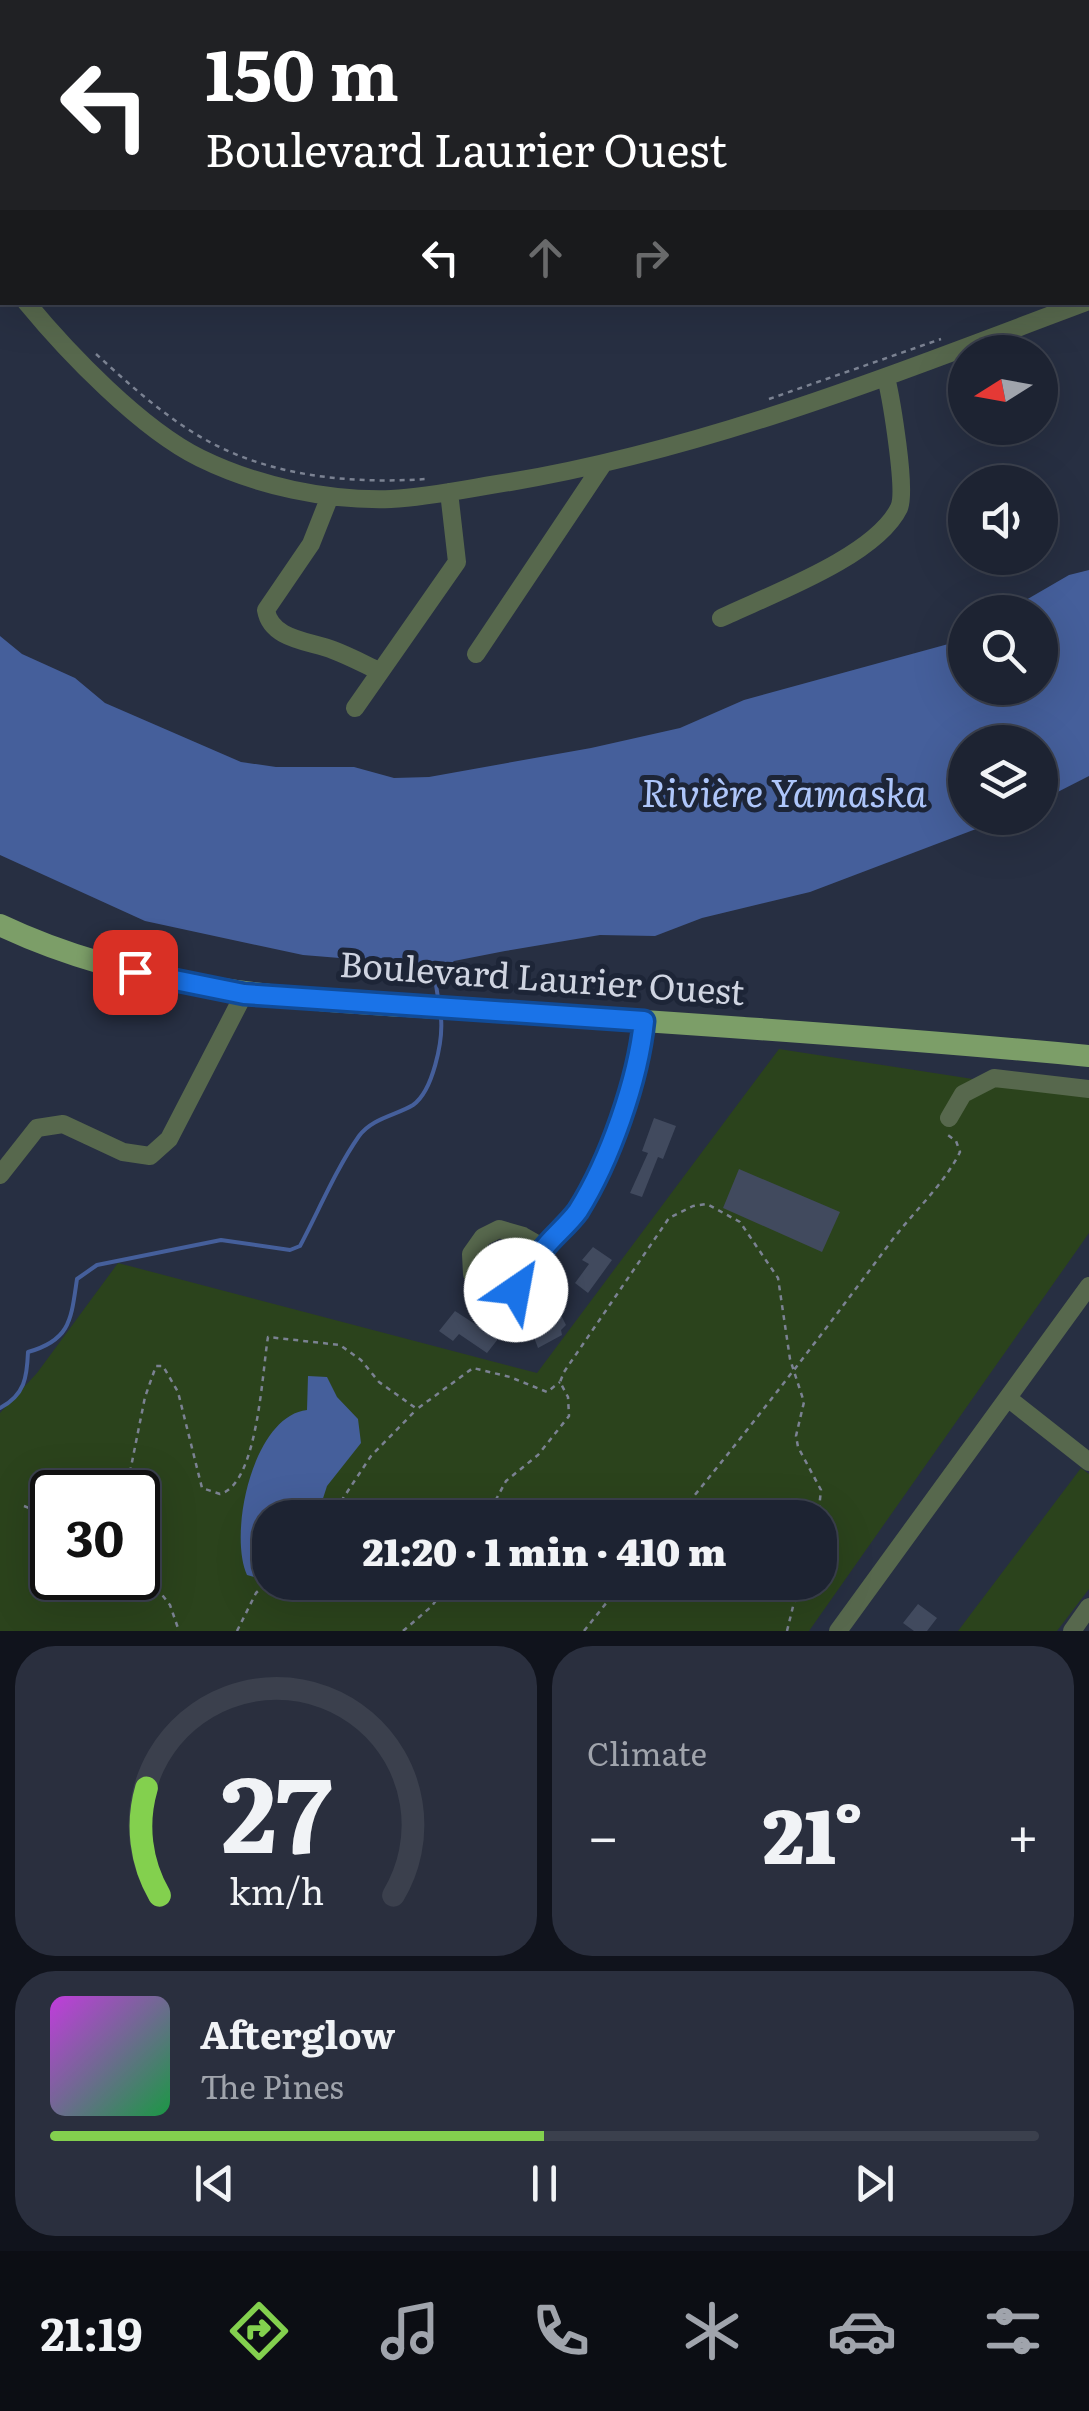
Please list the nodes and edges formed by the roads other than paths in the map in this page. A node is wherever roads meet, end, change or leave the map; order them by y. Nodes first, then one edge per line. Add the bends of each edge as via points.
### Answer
1 (29, 305) edge
2 (1080, 305) edge
3 (886, 376) junction
4 (603, 464) junction
5 (442, 485) junction
6 (330, 496) junction
7 (721, 618) dead end
8 (476, 654) dead end
9 (380, 670) junction
10 (355, 708) dead end
11 (0, 925) edge
12 (244, 994) junction
13 (644, 1021) junction
14 (1089, 1056) edge
15 (1089, 1089) edge
16 (943, 1124) road end
17 (0, 1176) edge
18 (544, 1248) dead end
19 (1089, 1286) edge
20 (1009, 1399) junction
21 (1089, 1462) edge
22 (1089, 1607) edge
23 (847, 1628) edge
24 (1072, 1631) edge

1 - 6 street via 68,350 180,446 272,485
2 - 3 street
3 - 4 street via 675,448
3 - 7 street via 900,506 840,562
4 - 5 street
4 - 8 street
5 - 6 street via 390,499
5 - 9 street via 457,562
6 - 9 street via 311,544 266,610 268,620 296,639
9 - 10 street
11 - 12 main road, Boulevard Laurier Ouest via 99,964
12 - 13 main road, Boulevard Laurier Ouest
12 - 17 street via 169,1138 150,1156 123,1152 63,1124 38,1128
13 - 14 main road, Boulevard Laurier Ouest
13 - 18 street via 641,1054 607,1152 580,1208
15 - 16 street via 994,1078 962,1094
19 - 20 street
20 - 21 street
20 - 23 street
22 - 24 street

